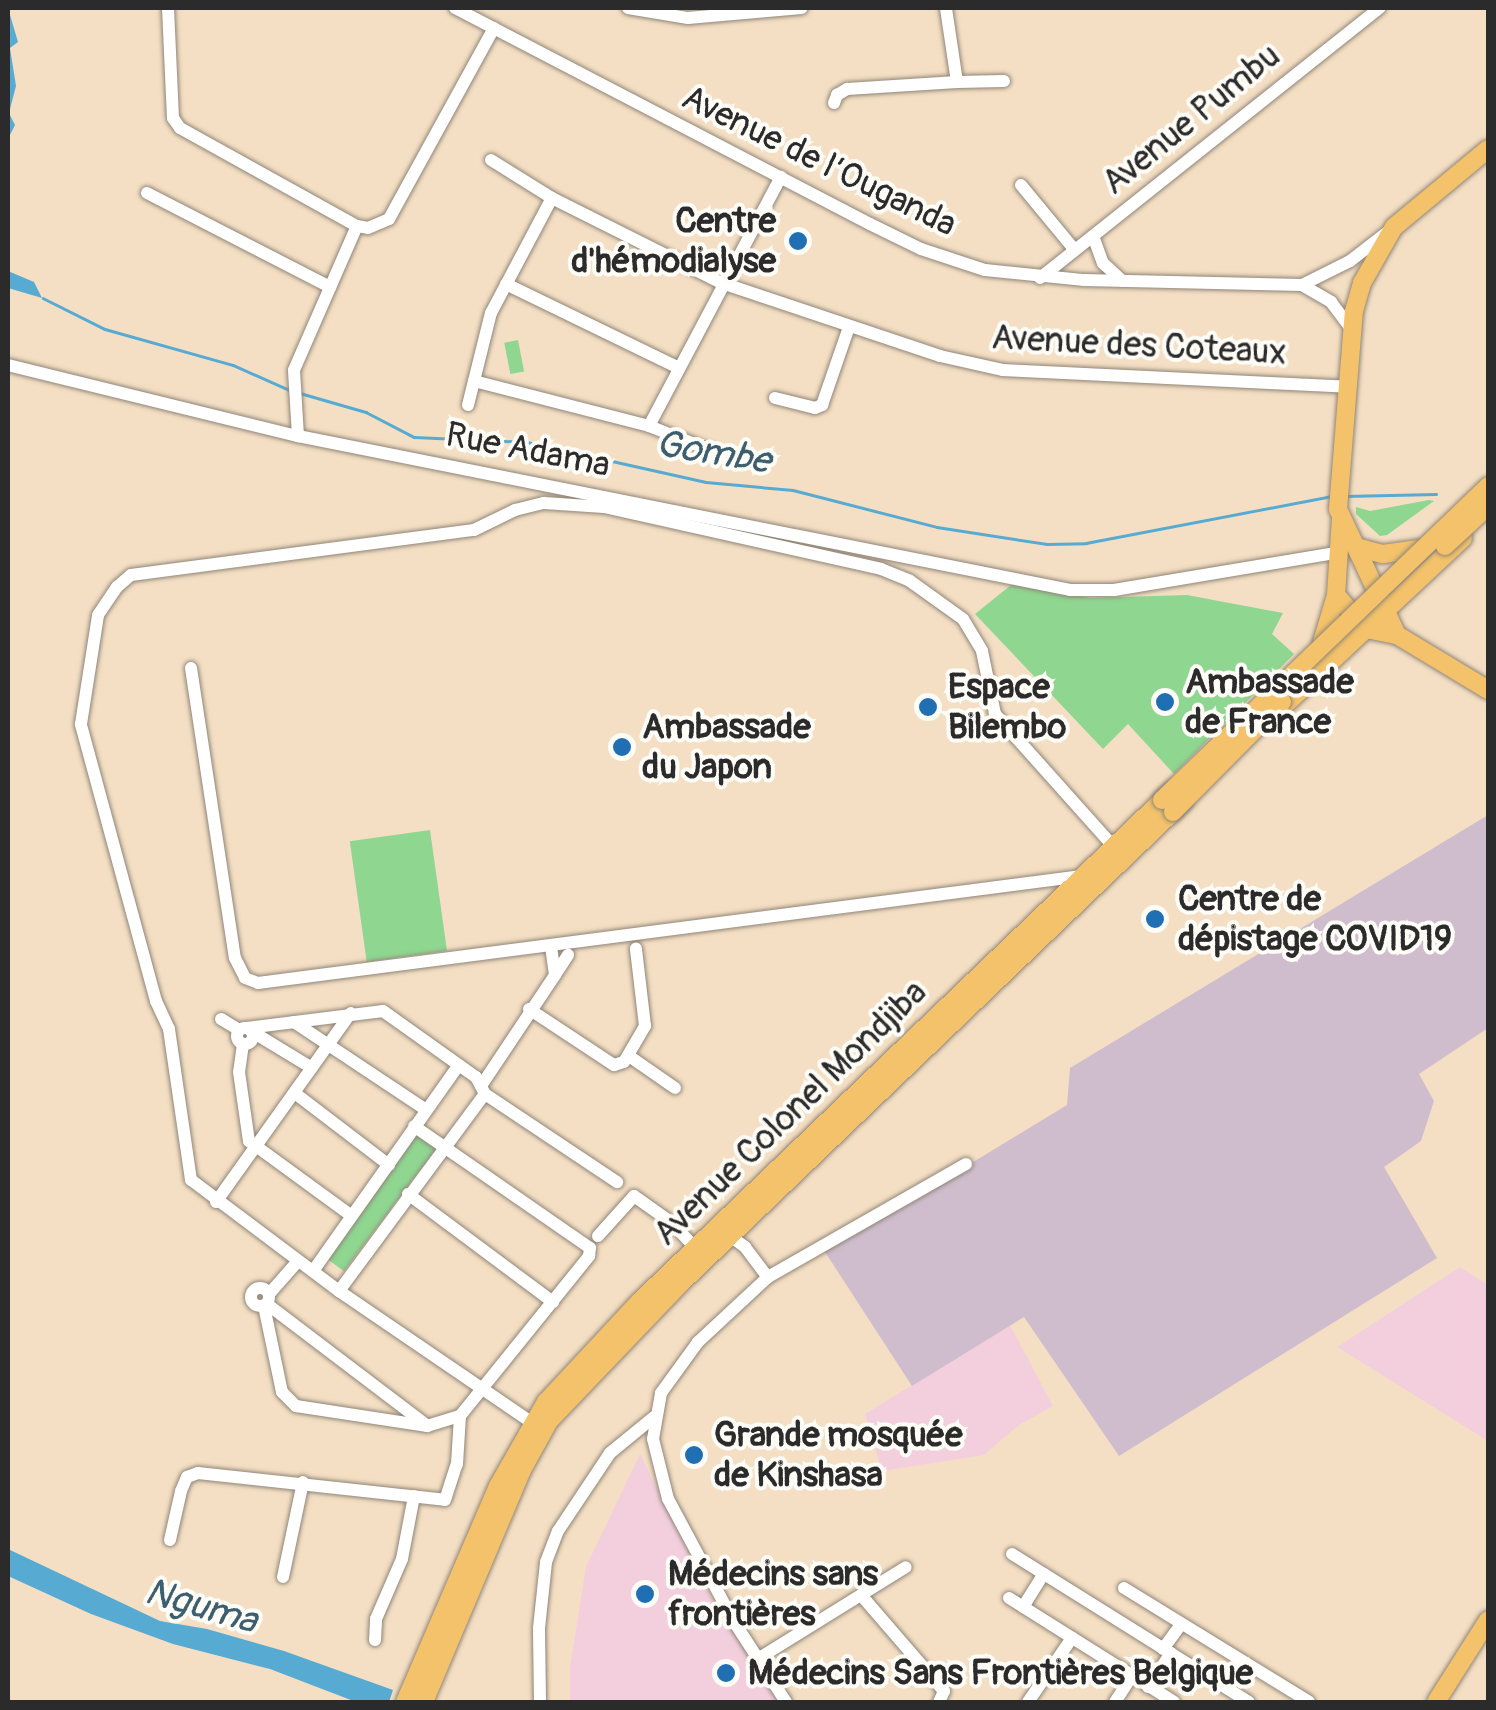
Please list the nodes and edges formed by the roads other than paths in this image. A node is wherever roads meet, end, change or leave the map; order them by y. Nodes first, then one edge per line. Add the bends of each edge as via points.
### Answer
1 (168, 8) edge
2 (455, 8) edge
3 (628, 8) edge
4 (802, 8) edge
5 (946, 8) edge
6 (1380, 8) edge
7 (494, 28) junction
8 (1004, 81) dead end
9 (957, 82) junction
10 (834, 103) dead end
11 (1488, 149) edge
12 (492, 160) dead end
13 (781, 177) junction
14 (1020, 185) dead end
15 (146, 193) dead end
16 (552, 198) junction
17 (357, 226) junction
18 (1394, 227) junction
19 (1093, 236) junction
20 (1074, 250) junction
21 (1040, 278) junction
22 (1122, 281) junction
23 (722, 283) junction
24 (506, 284) junction
25 (1302, 285) junction
26 (330, 287) junction
27 (849, 327) junction
28 (1351, 329) junction
29 (8, 365) edge
30 (677, 368) junction
31 (474, 381) junction
32 (1347, 387) junction
33 (775, 398) dead end
34 (468, 405) dead end
35 (649, 426) junction
36 (298, 436) junction
37 (730, 458) dead end
38 (1488, 484) edge
39 (1488, 509) edge
40 (1339, 513) junction
41 (1356, 547) junction
42 (1417, 549) junction
43 (1336, 553) junction
44 (1390, 573) junction
45 (1374, 588) junction
46 (1408, 591) junction
47 (1336, 595) junction
48 (1350, 610) junction
49 (1388, 610) junction
50 (1366, 629) junction
51 (1397, 635) junction
52 (1328, 636) junction
53 (1349, 644) junction
54 (191, 668) dead end
55 (1488, 690) edge
56 (1167, 806) junction
57 (1113, 846) junction
58 (1087, 882) junction
59 (551, 946) junction
60 (636, 948) dead end
61 (568, 955) dead end
62 (555, 975) junction
63 (529, 1009) junction
64 (351, 1012) junction
65 (222, 1019) dead end
66 (293, 1022) junction
67 (246, 1030) junction
68 (329, 1045) junction
69 (628, 1056) junction
70 (459, 1065) junction
71 (312, 1068) junction
72 (674, 1088) dead end
73 (483, 1090) junction
74 (296, 1094) junction
75 (425, 1109) junction
76 (414, 1126) junction
77 (443, 1146) junction
78 (258, 1147) junction
79 (797, 1163) junction
80 (966, 1164) dead end
81 (389, 1166) junction
82 (618, 1182) dead end
83 (408, 1194) junction
84 (216, 1202) junction
85 (352, 1216) junction
86 (598, 1236) dead end
87 (730, 1236) junction
88 (701, 1254) junction
89 (298, 1261) junction
90 (313, 1271) junction
91 (768, 1277) junction
92 (338, 1291) junction
93 (266, 1301) junction
94 (553, 1302) junction
95 (482, 1388) junction
96 (460, 1416) junction
97 (654, 1417) junction
98 (531, 1422) junction
99 (427, 1426) junction
100 (303, 1482) junction
101 (414, 1496) junction
102 (170, 1540) dead end
103 (1012, 1554) dead end
104 (906, 1567) dead end
105 (1044, 1574) junction
106 (283, 1577) dead end
107 (1124, 1588) dead end
108 (860, 1595) junction
109 (1009, 1598) dead end
110 (1023, 1606) junction
111 (1488, 1620) edge
112 (1181, 1624) junction
113 (1072, 1638) junction
114 (375, 1640) dead end
115 (1167, 1651) junction
116 (756, 1660) junction
117 (1132, 1676) junction
118 (423, 1679) junction
119 (1148, 1686) junction
120 (404, 1702) edge
121 (424, 1702) edge
122 (540, 1702) edge
123 (786, 1702) edge
124 (939, 1702) edge
125 (1028, 1702) edge
126 (1115, 1702) edge
127 (1174, 1702) edge
128 (1249, 1702) edge
129 (1309, 1702) edge
130 (1436, 1702) edge

1 - 17 street via 172,118 180,128
2 - 7 street, Avenue de l’Ouganda
3 - 4 street via 688,18
5 - 9 street
6 - 19 street, Avenue Pumbu
7 - 13 street, Avenue de l’Ouganda
7 - 17 street via 389,219
8 - 9 street
9 - 10 street via 847,89
11 - 18 main road
12 - 16 street, Avenue des Coteaux
13 - 21 street, Avenue de l’Ouganda via 921,248 985,270
13 - 23 street
14 - 20 street
15 - 26 street
16 - 23 street, Avenue des Coteaux
16 - 24 street
17 - 26 street
18 - 25 street, Avenue de l’Ouganda via 1350,261
18 - 28 main road via 1362,282
19 - 20 street, Avenue Pumbu
19 - 22 street via 1104,263
20 - 21 street, Avenue Pumbu
21 - 22 street, Avenue de l’Ouganda
22 - 25 street, Avenue de l’Ouganda
23 - 27 street, Avenue des Coteaux
23 - 30 street
24 - 30 street
24 - 31 street via 487,325
25 - 28 street via 1330,302
26 - 36 street via 294,370
27 - 32 street, Avenue des Coteaux via 1003,370
27 - 33 street via 822,405
28 - 32 main road
29 - 36 street, Rue Adama
30 - 35 street
31 - 34 street
31 - 35 street
32 - 40 main road
35 - 37 street
36 - 43 street, Rue Adama via 1084,592
38 - 42 main road, Avenue Colonel Mondjiba
38 - 56 main road, bridge
39 - 46 main road, Avenue Colonel Mondjiba
39 - 56 main road, bridge
40 - 41 main road
40 - 43 main road
41 - 42 main road via 1383,554
41 - 45 main road
42 - 44 main road, Avenue Colonel Mondjiba
43 - 47 main road
44 - 45 main road, Avenue Colonel Mondjiba
44 - 46 main road
45 - 48 main road, Avenue Colonel Mondjiba
45 - 49 main road
46 - 49 main road, Avenue Colonel Mondjiba
47 - 48 main road
47 - 52 main road
48 - 50 main road
48 - 52 main road, Avenue Colonel Mondjiba
49 - 50 main road, Avenue Colonel Mondjiba
49 - 51 main road
50 - 51 main road
50 - 53 main road, Avenue Colonel Mondjiba
51 - 55 main road
52 - 53 main road
52 - 56 main road, Avenue Colonel Mondjiba
53 - 56 main road, Avenue Colonel Mondjiba
54 - 59 street via 235,958 245,978 258,983
56 - 57 main road, Avenue Colonel Mondjiba
56 - 58 main road, Avenue Colonel Mondjiba
57 - 58 main road, Avenue Colonel Mondjiba
57 - 84 street via 995,714 982,651 962,619 910,581 881,569 604,507 544,503 474,530 130,576 98,615 81,724 169,1029 187,1168
58 - 59 street
58 - 79 main road, Avenue Colonel Mondjiba
59 - 62 street
60 - 69 street via 644,1026
61 - 62 street
62 - 63 street
63 - 69 street via 614,1065
63 - 73 street
64 - 66 street
64 - 68 street
64 - 70 street via 383,1012
65 - 67 street
66 - 67 street
66 - 68 street
67 - 71 street
67 - 78 street via 237,1040 244,1044 244,1130
68 - 71 street
68 - 75 street
69 - 72 street
70 - 73 street
70 - 75 street
71 - 74 street
73 - 77 street
73 - 82 street
74 - 78 street
74 - 81 street
75 - 76 street
76 - 77 street
76 - 81 street
77 - 83 street
77 - 94 street via 590,1248
78 - 84 street
78 - 85 street
79 - 87 main road, Avenue Colonel Mondjiba
79 - 88 main road, Avenue Colonel Mondjiba
80 - 91 street
81 - 85 street
83 - 92 street
83 - 94 street
84 - 89 street
85 - 90 street
86 - 88 street via 634,1196
87 - 88 main road, Avenue Colonel Mondjiba
87 - 91 street
88 - 98 main road, Avenue Colonel Mondjiba via 561,1384
88 - 118 main road, Avenue Colonel Mondjiba via 539,1436
89 - 90 street
89 - 93 street
90 - 92 street
91 - 97 street via 698,1342 661,1393
92 - 95 street
93 - 99 street
93 - 99 street via 276,1372 296,1406
94 - 95 street
95 - 96 street
95 - 98 street
96 - 99 street
96 - 101 street via 457,1464 445,1500
97 - 116 street via 668,1499
97 - 122 street via 610,1453 558,1532 546,1562 539,1628
98 - 118 main road, Avenue Colonel Mondjiba via 498,1486
100 - 101 street
100 - 102 street via 222,1473 187,1477
100 - 106 street
101 - 114 street
103 - 105 street
104 - 108 street
105 - 110 street
105 - 115 street
107 - 112 street
108 - 116 street
108 - 124 street via 944,1691
109 - 110 street
110 - 113 street
111 - 130 main road
112 - 115 street
112 - 129 street
113 - 117 street
113 - 125 street
115 - 119 street
115 - 128 street
116 - 123 street
117 - 119 street
117 - 126 street
118 - 120 main road, Avenue Colonel Mondjiba
118 - 121 main road
119 - 127 street

